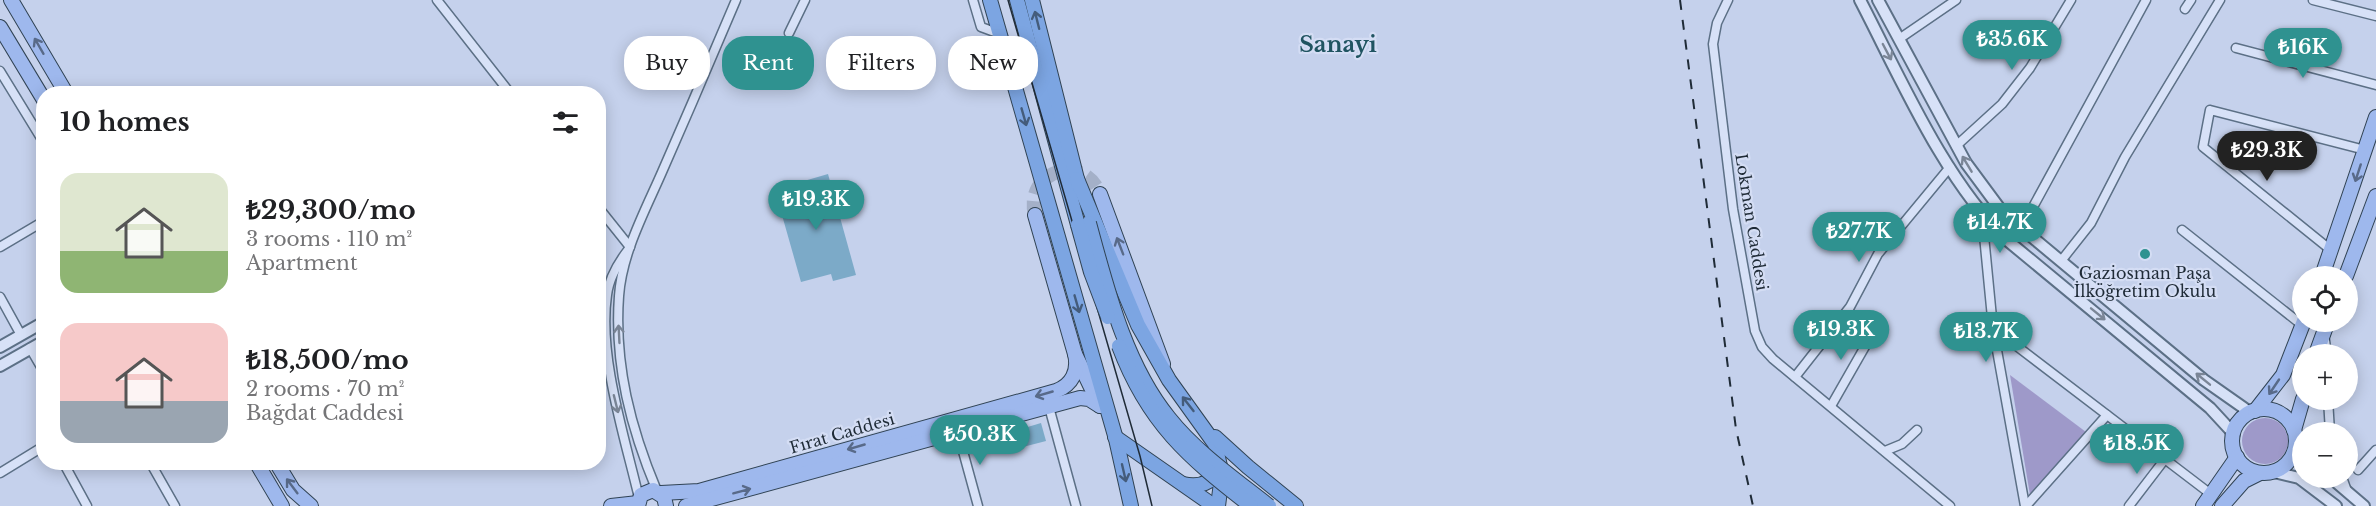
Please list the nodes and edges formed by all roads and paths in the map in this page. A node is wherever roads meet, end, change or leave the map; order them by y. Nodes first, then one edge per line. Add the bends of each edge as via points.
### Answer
1 (11, 0) edge
2 (437, 0) edge
3 (736, 0) edge
4 (805, 0) edge
5 (973, 0) edge
6 (990, 0) edge
7 (1017, 0) edge
8 (1032, 0) edge
9 (1728, 0) edge
10 (1860, 0) edge
11 (1878, 0) edge
12 (1956, 0) edge
13 (2071, 0) edge
14 (2146, 0) edge
15 (2191, 0) edge
16 (2220, 0) edge
17 (2313, 0) edge
18 (2185, 9) dead end
19 (2376, 16) edge
20 (0, 27) edge
21 (789, 33) dead end
22 (1000, 34) junction
23 (1899, 39) junction
24 (2236, 48) dead end
25 (0, 71) edge
26 (2376, 85) edge
27 (62, 86) edge
28 (505, 86) edge
29 (36, 87) edge
30 (2376, 117) edge
31 (36, 130) edge
32 (1956, 146) junction
33 (2365, 150) junction
34 (1950, 167) junction
35 (1077, 179) junction
36 (1100, 194) tunnel mouth
37 (2376, 197) edge
38 (1035, 215) tunnel mouth
39 (1982, 215) junction
40 (606, 217) edge
41 (1084, 224) junction
42 (36, 226) edge
43 (2021, 229) junction
44 (2182, 230) dead end
45 (0, 247) edge
46 (630, 247) junction
47 (2332, 251) junction
48 (2061, 261) junction
49 (2326, 266) edge
50 (2350, 266) edge
51 (0, 297) edge
52 (606, 309) edge
53 (2292, 315) edge
54 (36, 326) edge
55 (1875, 328) dead end
56 (1993, 328) junction
57 (606, 332) edge
58 (2300, 332) edge
59 (21, 334) junction
60 (36, 345) edge
61 (0, 347) edge
62 (30, 348) junction
63 (1075, 354) junction
64 (36, 358) edge
65 (0, 366) edge
66 (1795, 377) junction
67 (1168, 380) junction
68 (1100, 406) junction
69 (1831, 406) junction
70 (1049, 407) junction
71 (2253, 412) junction
72 (2107, 415) junction
73 (1207, 429) junction
74 (1917, 430) dead end
75 (958, 433) junction
76 (2292, 433) edge
77 (2234, 434) junction
78 (1116, 439) junction
79 (2376, 450) edge
80 (36, 451) edge
81 (1885, 451) junction
82 (2292, 455) edge
83 (2237, 457) junction
84 (2165, 459) junction
85 (1221, 464) junction
86 (67, 470) edge
87 (155, 470) edge
88 (261, 470) edge
89 (281, 470) edge
90 (2358, 471) dead end
91 (2267, 472) junction
92 (0, 473) edge
93 (1178, 482) junction
94 (1268, 484) junction
95 (2342, 488) edge
96 (2346, 488) edge
97 (2347, 492) junction
98 (661, 497) edge
99 (2207, 500) edge
100 (638, 502) edge
101 (87, 506) edge
102 (175, 506) edge
103 (282, 506) edge
104 (311, 506) edge
105 (610, 506) edge
106 (686, 506) edge
107 (978, 506) edge
108 (1076, 506) edge
109 (1131, 506) edge
110 (1216, 506) edge
111 (1228, 506) edge
112 (1251, 506) edge
113 (1269, 506) edge
114 (1296, 506) edge
115 (1950, 506) edge
116 (2026, 506) edge
117 (2129, 506) edge
118 (2222, 506) edge
119 (2336, 506) edge
120 (2364, 506) edge

27 -> 1 main road
2 - 28 street
3 - 46 street
4 - 21 street
5 - 22 street via 981,27
6 - 22 highway
7 - 41 highway
35 -> 8 highway
9 - 66 street, Lokman Caddesi via 1713,44 1733,208 1755,331 1767,354
10 -> 34 street
11 - 23 street
12 - 23 street
13 - 32 street via 2031,68 2002,104
14 - 43 street
15 - 18 street
16 - 48 street via 2130,148 2091,223
17 - 19 street
20 - 29 main road
22 -> 78 highway
23 - 32 street
24 - 26 street
25 - 31 street
30 - 33 main road
43 -> 32 street via 2002,213
33 -> 47 main road
33 - 47 street via 2210,110 2203,147
34 - 39 street
34 - 66 street via 1878,254 1850,307
35 - 41 highway
35 - 67 highway via 1138,325
67 -> 36 main road
37 - 50 main road
38 - 63 main road
39 - 56 street
39 -> 77 street via 2007,242 2201,400
40 - 46 street
41 - 112 highway, bridge via 1095,283 1131,378 1145,404 1166,431 1212,476
41 - 113 highway, bridge via 1125,337 1156,400 1193,442
42 - 45 street
43 - 48 street
44 - 53 street
46 -> 52 street via 616,265
98 -> 46 street via 643,457 624,393 619,294
47 - 49 main road
71 -> 48 street via 2204,380
51 - 59 street
54 - 59 street
55 - 69 street
56 - 72 street
56 - 116 street
57 -> 100 street via 614,392
58 -> 71 main road via 2283,375
59 - 61 street
60 - 62 street
62 - 64 street
62 - 65 street
63 - 68 main road
63 -> 98 main road, Fırat Caddesi via 1074,375 1056,391 699,491
66 - 69 street, Lokman Caddesi
73 -> 67 highway
68 - 70 main road, Fırat Caddesi via 1084,398
68 - 78 highway
69 - 81 street, Lokman Caddesi
70 - 75 main road, Fırat Caddesi
70 - 108 street
71 - 76 main road via 2278,413
71 - 77 main road via 2240,422
72 - 84 street
72 - 116 street
73 - 85 highway via 1218,448
73 - 94 highway
74 - 81 street via 1902,444
106 -> 75 main road, Fırat Caddesi
75 - 107 street
77 - 83 main road
78 - 93 highway
78 -> 109 highway
79 - 90 street
80 - 92 street
81 - 115 street, Lokman Caddesi
82 - 91 main road via 2289,461
83 - 91 main road via 2247,468
83 - 99 main road
84 - 99 street
84 - 117 street
85 - 93 highway via 1207,483 1195,486
85 - 110 highway via 1222,485
86 - 101 street
87 - 102 street
88 - 103 main road
104 -> 89 main road via 293,490
91 - 118 main road via 2244,481
91 - 119 street via 2299,478
93 - 110 highway
94 - 111 highway via 1256,480 1235,485 1228,494
94 - 114 highway
95 - 97 street
96 - 97 street
97 - 120 street
98 - 100 main road, Fırat Caddesi via 645,492
100 - 105 main road

